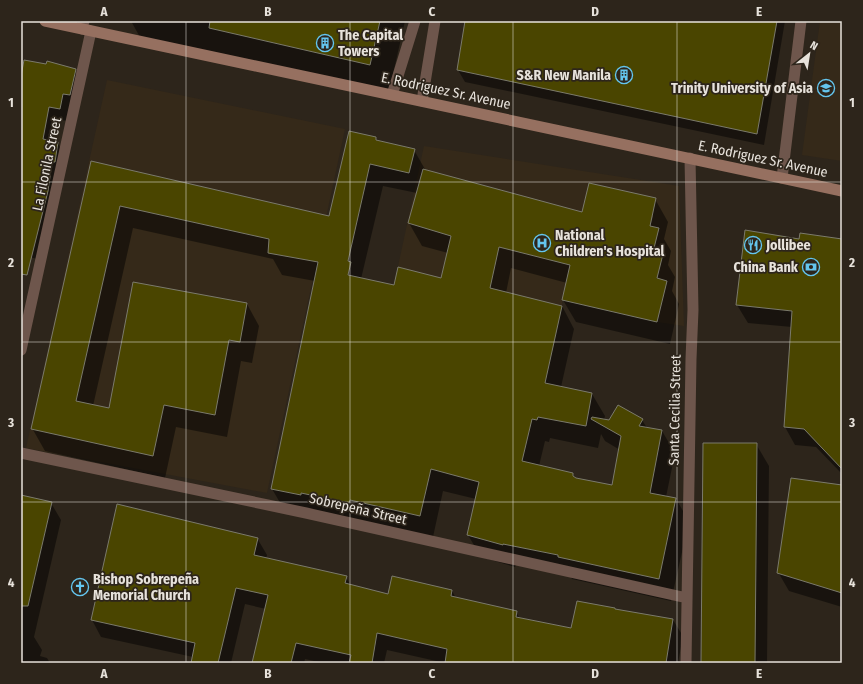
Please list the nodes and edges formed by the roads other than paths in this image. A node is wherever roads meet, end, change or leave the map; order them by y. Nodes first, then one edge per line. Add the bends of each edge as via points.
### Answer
1 (44, 21) edge
2 (415, 21) edge
3 (434, 21) edge
4 (801, 21) edge
5 (62, 23) edge
6 (86, 27) edge
7 (392, 95) junction
8 (422, 101) junction
9 (690, 158) junction
10 (782, 178) junction
11 (842, 191) edge
12 (21, 350) edge
13 (21, 453) edge
14 (687, 598) junction
15 (686, 663) edge

1 - 5 main road, E. Rodriguez Sr. Avenue
2 - 7 street
3 - 8 street
4 - 10 street
5 - 6 main road, E. Rodriguez Sr. Avenue
6 - 7 main road, E. Rodriguez Sr. Avenue
6 - 12 street, La Filonila Street
7 - 8 main road, E. Rodriguez Sr. Avenue
8 - 9 main road, E. Rodriguez Sr. Avenue
9 - 10 main road, E. Rodriguez Sr. Avenue
9 - 14 street, Santa Cecilia Street via 693,310
10 - 11 main road, E. Rodriguez Sr. Avenue
13 - 14 street, Sobrepeña Street via 299,511
14 - 15 street, Santa Cecilia Street

